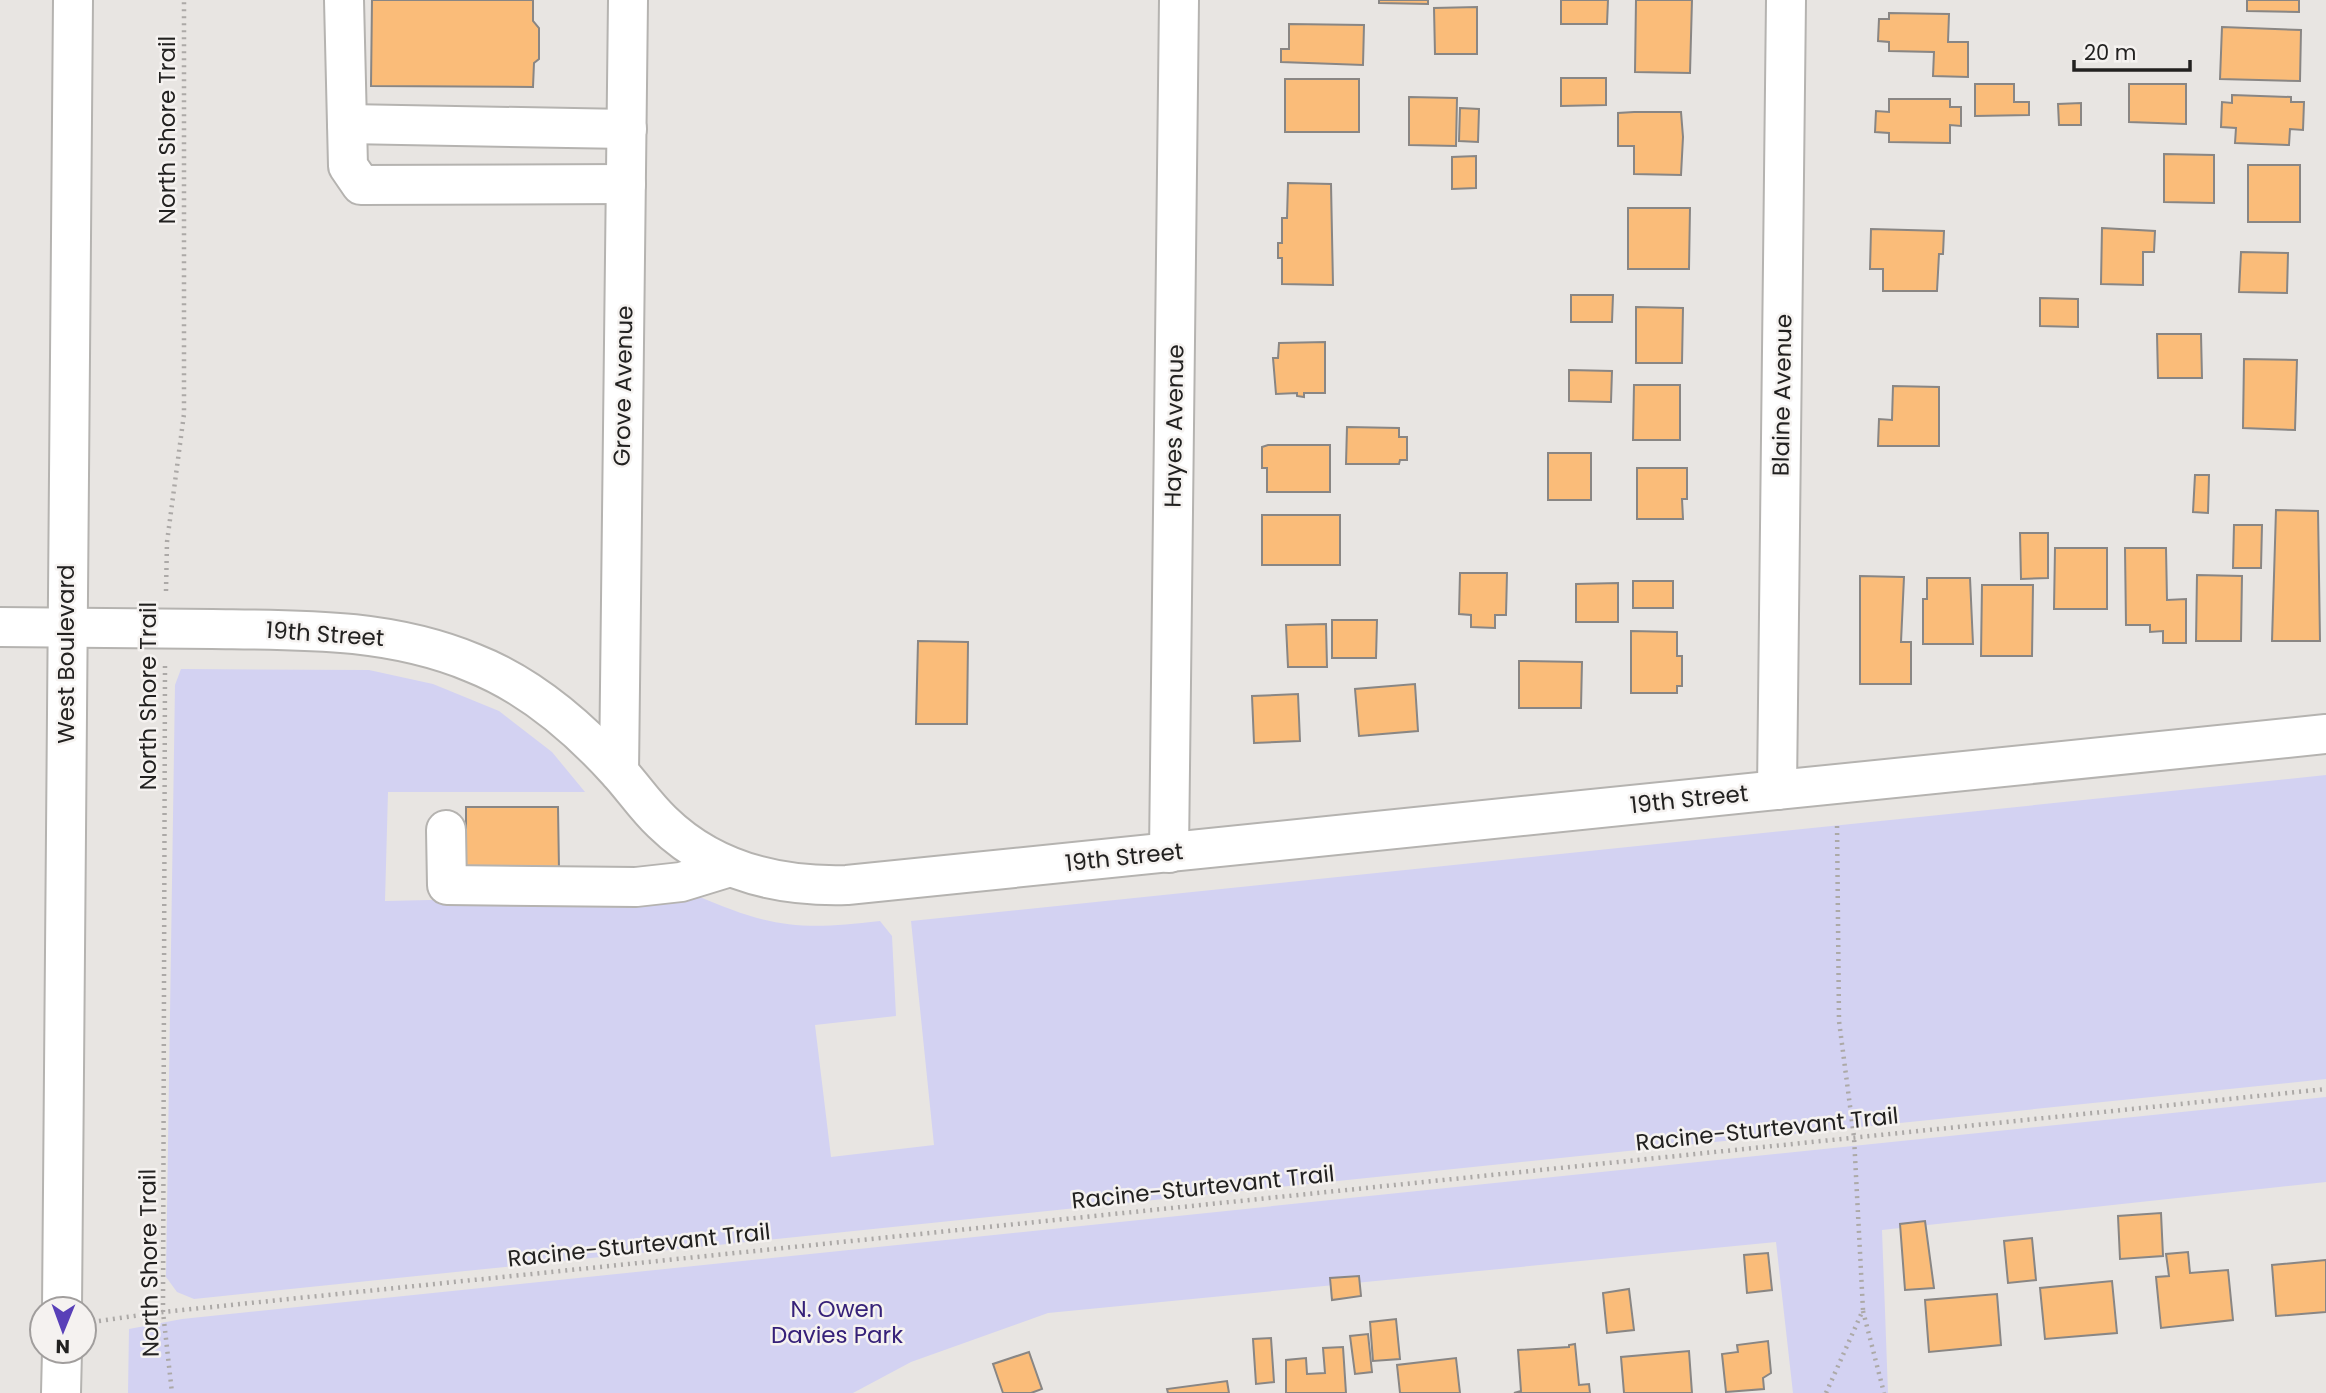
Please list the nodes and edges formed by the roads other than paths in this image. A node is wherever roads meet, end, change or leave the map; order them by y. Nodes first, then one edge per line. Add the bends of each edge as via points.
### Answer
1 (73, 0) edge
2 (344, 0) edge
3 (628, 0) edge
4 (1179, 0) edge
5 (1786, 0) edge
6 (347, 124) junction
7 (627, 129) junction
8 (626, 184) junction
9 (0, 627) edge
10 (65, 627) junction
11 (2326, 734) edge
12 (619, 772) junction
13 (1777, 790) junction
14 (446, 830) dead end
15 (1169, 853) junction
16 (730, 867) junction
17 (80, 1295) edge
18 (62, 1365) edge
19 (61, 1393) edge

1 - 10 street, West Boulevard
2 - 6 street
3 - 7 street, Grove Avenue
4 - 15 street, Hayes Avenue
5 - 13 street, Blaine Avenue
6 - 7 street
6 - 8 street via 348,166 360,185
7 - 8 street, Grove Avenue
8 - 12 street, Grove Avenue
9 - 10 street, 19th Street
10 - 12 street, 19th Street via 318,630 407,641 504,678 562,717
10 - 17 street, West Boulevard
11 - 13 street, 19th Street
12 - 16 street, 19th Street via 662,822 694,848
13 - 15 street, 19th Street
14 - 16 street via 447,885 636,887 681,882
15 - 16 street, 19th Street via 847,886 768,880
18 - 19 street

